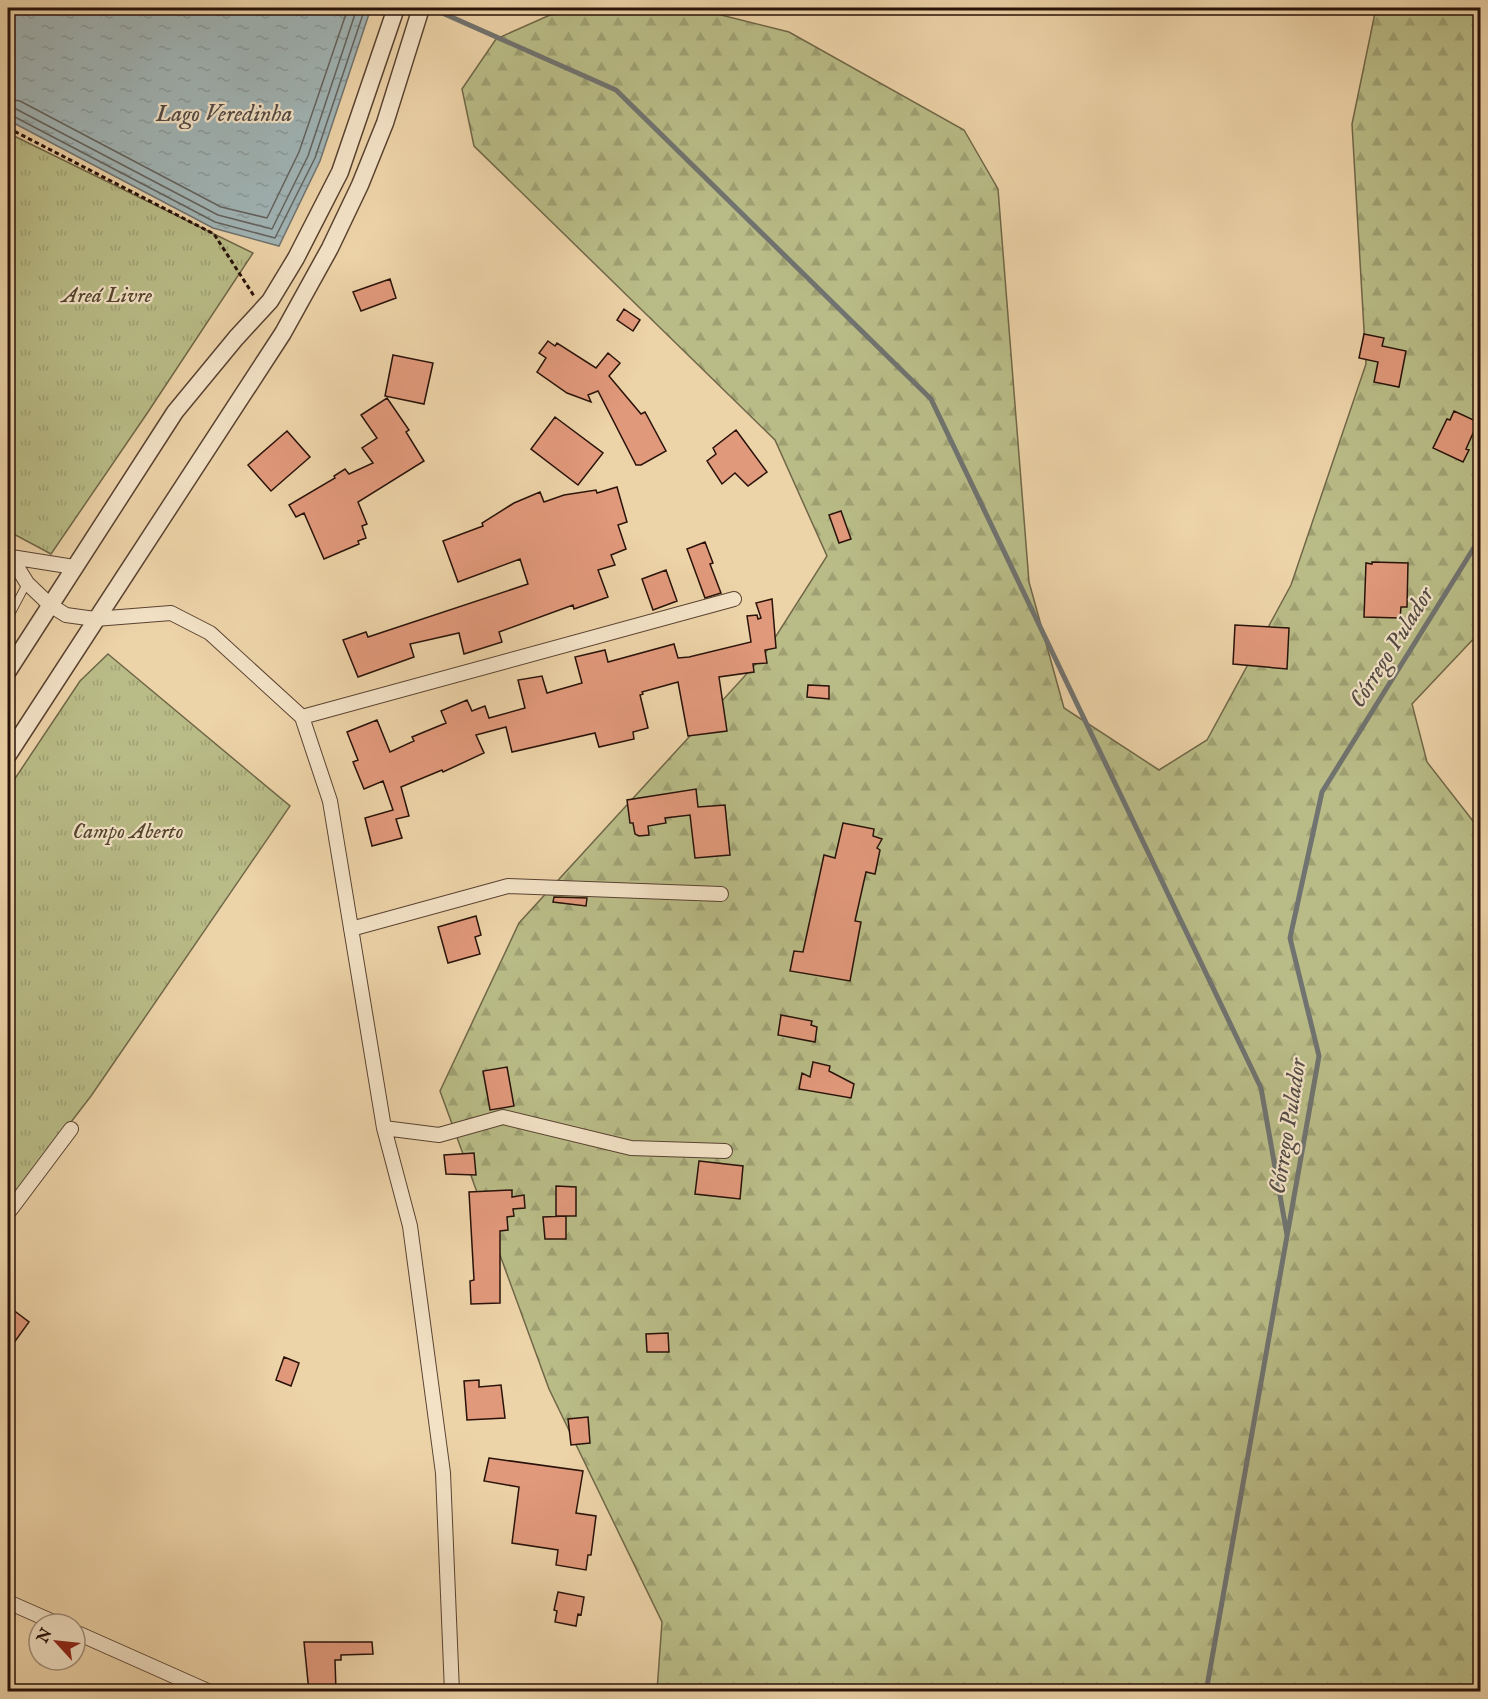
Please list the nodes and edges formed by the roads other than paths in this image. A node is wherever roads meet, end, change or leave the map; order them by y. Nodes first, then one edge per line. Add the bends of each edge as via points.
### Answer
1 (396, 8) edge
2 (421, 8) edge
3 (9, 556) edge
4 (74, 567) junction
5 (27, 583) junction
6 (734, 599) dead end
7 (50, 606) junction
8 (8, 619) edge
9 (95, 620) junction
10 (8, 671) edge
11 (302, 717) junction
12 (8, 755) edge
13 (721, 894) dead end
14 (351, 929) junction
15 (384, 1128) junction
16 (71, 1130) dead end
17 (725, 1151) dead end
18 (8, 1213) edge
19 (8, 1602) edge
20 (31, 1612) edge
21 (87, 1637) edge
22 (210, 1692) edge
23 (452, 1692) edge

1 - 4 street via 340,172 296,258 270,301 175,412
2 - 9 street via 385,123 330,248 283,333
3 - 4 street
3 - 5 street
4 - 7 street
5 - 7 street
5 - 8 lane
6 - 11 street
7 - 9 street via 66,615
7 - 10 street
9 - 11 street via 171,613 210,633
9 - 12 street
11 - 14 street via 330,801
13 - 14 street via 508,886
14 - 15 street
15 - 17 street via 439,1135 503,1117 631,1148
15 - 23 street via 410,1226 440,1436
16 - 18 street
19 - 20 street
21 - 22 street

